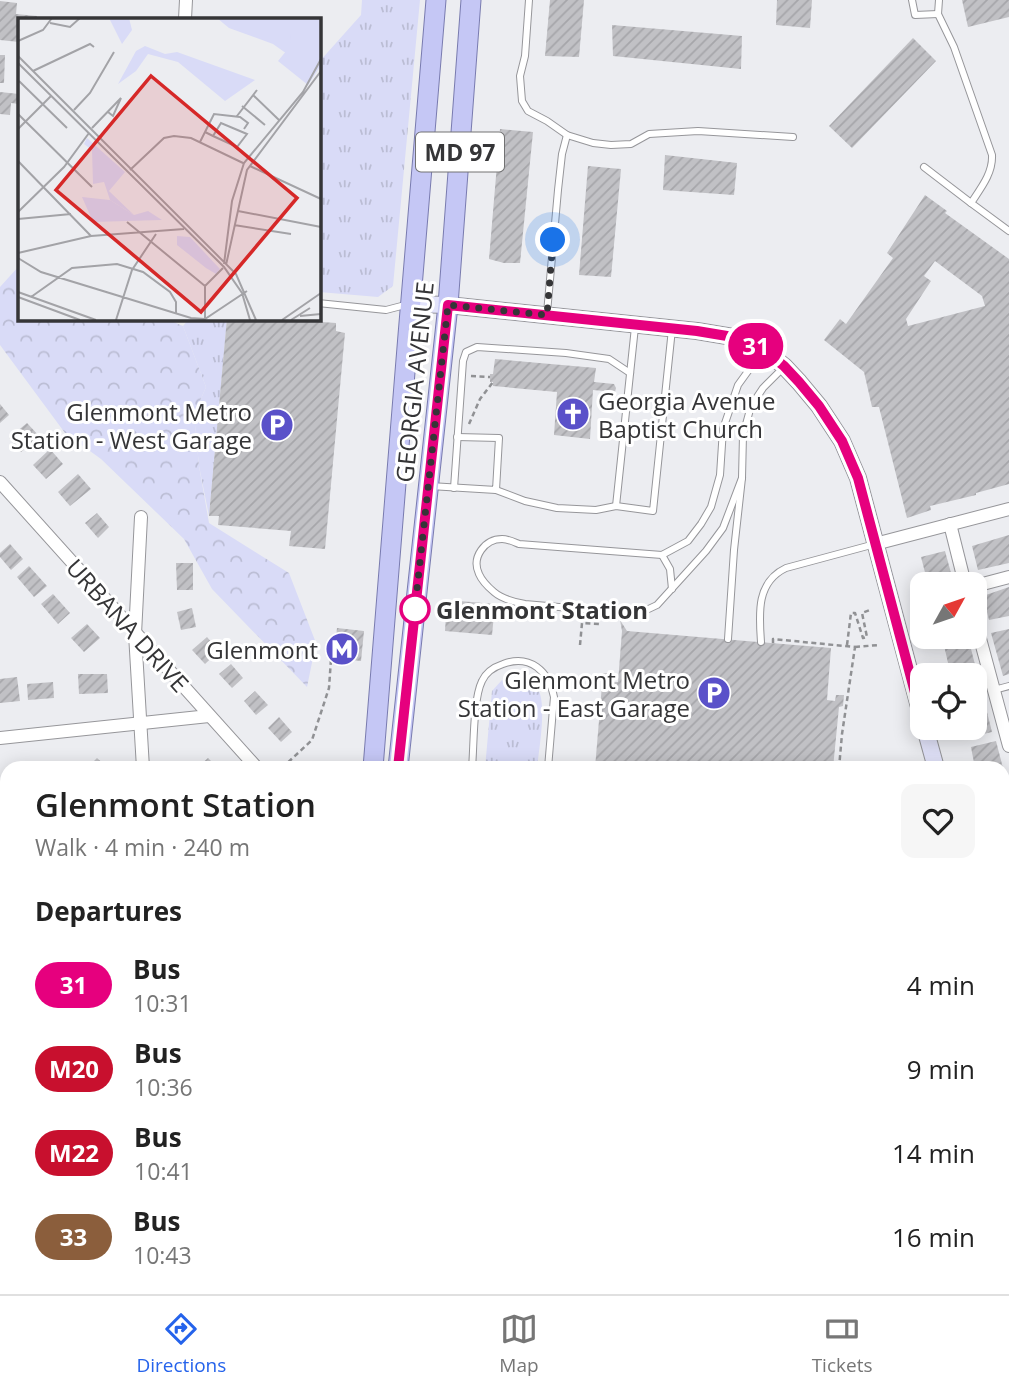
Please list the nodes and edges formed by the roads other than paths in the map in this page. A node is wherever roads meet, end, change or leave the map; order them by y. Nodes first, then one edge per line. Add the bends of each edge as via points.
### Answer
1 (186, 0) edge
2 (436, 0) edge
3 (471, 0) edge
4 (529, 0) edge
5 (912, 0) edge
6 (939, 0) edge
7 (938, 14) junction
8 (185, 18) edge
9 (567, 135) junction
10 (793, 138) dead end
11 (924, 167) dead end
12 (971, 203) junction
13 (1009, 231) edge
14 (320, 303) edge
15 (410, 304) junction
16 (448, 305) junction
17 (547, 315) junction
18 (635, 325) junction
19 (672, 329) junction
20 (765, 351) junction
21 (784, 366) junction
22 (630, 373) junction
23 (460, 437) junction
24 (742, 478) junction
25 (0, 482) edge
26 (428, 486) junction
27 (454, 488) junction
28 (496, 490) junction
29 (615, 506) junction
30 (1009, 509) edge
31 (141, 517) dead end
32 (950, 524) junction
33 (875, 544) junction
34 (662, 555) junction
35 (962, 572) edge
36 (1009, 577) edge
37 (987, 583) edge
38 (672, 589) junction
39 (135, 634) junction
40 (728, 639) dead end
41 (761, 642) dead end
42 (983, 649) edge
43 (910, 674) edge
44 (1009, 686) edge
45 (994, 690) junction
46 (209, 716) junction
47 (142, 723) junction
48 (0, 738) edge
49 (928, 740) edge
50 (1009, 746) edge
51 (143, 761) edge
52 (251, 761) edge
53 (374, 761) edge
54 (399, 761) edge
55 (473, 761) edge
56 (549, 761) edge
57 (934, 761) edge

1 - 8 street
2 - 15 main road, GEORGIA AVENUE / MD 97
3 - 16 main road, GEORGIA AVENUE / MD 97
4 - 9 lane via 520,76 522,101 528,111
5 - 7 lane via 915,15
6 - 7 lane
7 - 12 lane via 992,155 987,178
9 - 10 lane via 611,145 631,144 649,134 698,131
9 - 17 lane
11 - 12 lane
12 - 13 lane
14 - 15 lane via 386,310
15 - 16 street
15 - 53 main road, GEORGIA AVENUE / MD 97
16 - 17 street
16 - 26 main road, GEORGIA AVENUE / MD 97
17 - 18 street
18 - 19 street
18 - 22 lane
19 - 20 street via 739,338
19 - 29 lane via 653,511
20 - 21 street
20 - 34 lane via 738,385 731,405 711,507 688,541
21 - 24 lane via 751,406 743,435
21 - 33 street via 842,441 858,478
22 - 23 lane via 609,359 471,348 463,361
22 - 29 lane
23 - 27 lane
23 - 28 lane via 499,438
24 - 38 lane via 723,528
24 - 40 lane
25 - 39 street, URBANA DRIVE
26 - 27 lane
26 - 54 main road, GEORGIA AVENUE / MD 97
27 - 28 lane
28 - 29 lane via 557,508
30 - 32 street
31 - 39 street
32 - 33 street
32 - 35 street
33 - 41 lane via 776,573 768,582 759,611
33 - 43 street
34 - 38 lane via 670,569
34 - 38 lane via 519,544 505,538 490,541 476,559 478,573 495,594 525,604 638,614 657,605
36 - 37 street
39 - 46 street, URBANA DRIVE
39 - 47 street
42 - 45 street
44 - 45 lane
45 - 50 street
46 - 47 street
46 - 52 street, URBANA DRIVE
47 - 48 street
47 - 51 street
49 - 57 street
55 - 56 lane via 483,678 499,665 520,661 540,669 552,687

